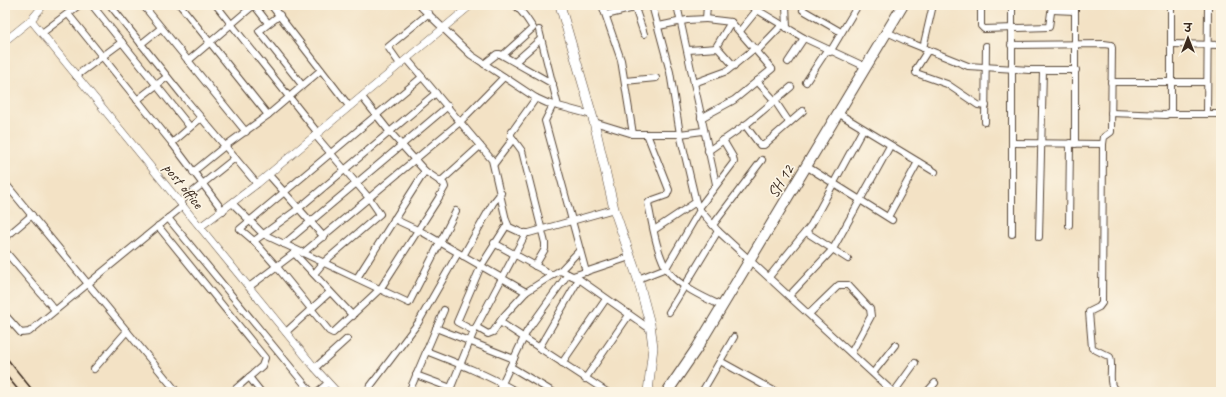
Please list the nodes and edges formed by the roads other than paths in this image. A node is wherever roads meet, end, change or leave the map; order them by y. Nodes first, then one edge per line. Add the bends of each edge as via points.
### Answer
1 (79, 5) edge
2 (92, 5) edge
3 (110, 5) edge
4 (143, 5) edge
5 (180, 5) edge
6 (216, 5) edge
7 (254, 5) edge
8 (271, 5) edge
9 (419, 5) edge
10 (471, 5) edge
11 (515, 5) edge
12 (560, 5) edge
13 (602, 5) edge
14 (646, 5) edge
15 (652, 5) edge
16 (677, 5) edge
17 (707, 5) edge
18 (749, 5) edge
19 (786, 5) edge
20 (858, 5) edge
21 (897, 5) edge
22 (903, 5) edge
23 (933, 5) edge
24 (981, 5) edge
25 (1012, 5) edge
26 (1171, 5) edge
27 (1208, 5) edge
28 (43, 6) edge
29 (634, 6) edge
30 (759, 8) edge
31 (1052, 8) edge
32 (1075, 8) edge
33 (803, 10) dead end
34 (429, 13) junction
35 (68, 14) junction
36 (280, 15) junction
37 (606, 16) junction
38 (706, 19) junction
39 (31, 20) junction
40 (682, 21) junction
41 (731, 22) junction
42 (268, 23) junction
43 (232, 24) junction
44 (658, 26) junction
45 (784, 26) junction
46 (161, 28) junction
47 (1011, 28) junction
48 (444, 29) junction
49 (539, 30) dead end
50 (740, 31) junction
51 (842, 32) junction
52 (887, 32) junction
53 (42, 33) junction
54 (644, 34) dead end
55 (804, 38) junction
56 (541, 39) junction
57 (5, 41) edge
58 (122, 42) junction
59 (210, 43) junction
60 (141, 44) junction
61 (1075, 44) junction
62 (1171, 44) junction
63 (1011, 45) junction
64 (1207, 45) junction
65 (1221, 45) edge
66 (986, 46) dead end
67 (716, 47) junction
68 (926, 49) junction
69 (688, 50) junction
70 (756, 50) junction
71 (828, 51) junction
72 (503, 55) junction
73 (102, 57) junction
74 (407, 59) junction
75 (188, 62) junction
76 (515, 62) junction
77 (788, 62) dead end
78 (400, 64) junction
79 (484, 64) junction
80 (734, 66) junction
81 (863, 66) junction
82 (987, 67) junction
83 (1012, 69) junction
84 (321, 70) junction
85 (1044, 70) junction
86 (1076, 70) junction
87 (76, 76) junction
88 (167, 77) junction
89 (422, 77) junction
90 (504, 77) junction
91 (656, 78) dead end
92 (625, 81) junction
93 (757, 82) junction
94 (806, 82) dead end
95 (1111, 82) junction
96 (1171, 82) junction
97 (1207, 82) junction
98 (694, 83) junction
99 (553, 84) junction
100 (302, 85) junction
101 (157, 86) junction
102 (791, 87) dead end
103 (436, 93) junction
104 (290, 96) junction
105 (362, 97) junction
106 (536, 98) junction
107 (137, 100) junction
108 (774, 101) junction
109 (556, 105) junction
110 (349, 106) junction
111 (448, 106) junction
112 (986, 106) junction
113 (804, 111) dead end
114 (838, 113) junction
115 (1111, 113) junction
116 (1169, 114) junction
117 (1207, 114) junction
118 (1221, 114) edge
119 (268, 115) junction
120 (376, 116) junction
121 (201, 118) junction
122 (701, 118) junction
123 (593, 119) junction
124 (460, 122) junction
125 (790, 122) junction
126 (985, 122) dead end
127 (745, 125) junction
128 (190, 127) junction
129 (863, 129) junction
130 (388, 131) junction
131 (703, 131) junction
132 (246, 132) junction
133 (316, 134) junction
134 (633, 134) junction
135 (647, 134) junction
136 (680, 134) junction
137 (513, 139) junction
138 (723, 140) junction
139 (172, 143) junction
140 (1013, 143) junction
141 (1042, 143) junction
142 (1073, 144) junction
143 (1103, 144) junction
144 (401, 145) junction
145 (225, 146) junction
146 (480, 146) junction
147 (890, 146) junction
148 (708, 150) junction
149 (330, 154) junction
150 (235, 158) junction
151 (415, 160) junction
152 (762, 160) dead end
153 (918, 162) junction
154 (494, 164) junction
155 (806, 166) junction
156 (343, 170) junction
157 (425, 171) junction
158 (193, 172) junction
159 (935, 172) dead end
160 (269, 175) junction
161 (5, 182) edge
162 (440, 182) junction
163 (201, 184) junction
164 (257, 184) junction
165 (356, 184) junction
166 (716, 184) junction
167 (834, 184) junction
168 (284, 193) junction
169 (500, 193) junction
170 (369, 198) junction
171 (860, 201) junction
172 (181, 204) junction
173 (233, 204) junction
174 (699, 207) junction
175 (298, 209) junction
176 (614, 209) junction
177 (223, 211) junction
178 (456, 211) dead end
179 (32, 215) junction
180 (168, 218) junction
181 (394, 219) junction
182 (250, 221) junction
183 (311, 222) junction
184 (571, 222) junction
185 (507, 225) junction
186 (713, 225) junction
187 (1069, 225) dead end
188 (158, 226) junction
189 (200, 227) junction
190 (542, 229) junction
191 (418, 230) junction
192 (654, 230) junction
193 (718, 231) junction
194 (806, 232) junction
195 (526, 233) junction
196 (263, 234) junction
197 (1012, 234) dead end
198 (324, 237) junction
199 (1039, 237) dead end
200 (5, 238) edge
201 (254, 241) junction
202 (439, 242) junction
203 (494, 243) junction
204 (284, 244) junction
205 (580, 250) junction
206 (833, 250) junction
207 (5, 251) edge
208 (298, 252) junction
209 (461, 254) junction
210 (515, 254) junction
211 (630, 257) junction
212 (748, 258) junction
213 (848, 259) dead end
214 (324, 262) junction
215 (481, 266) junction
216 (535, 266) junction
217 (277, 267) junction
218 (666, 268) junction
219 (560, 270) junction
220 (586, 272) junction
221 (314, 274) junction
222 (552, 275) junction
223 (573, 276) junction
224 (769, 277) junction
225 (357, 278) junction
226 (501, 278) junction
227 (638, 279) junction
228 (88, 283) junction
229 (684, 285) junction
230 (249, 287) junction
231 (381, 288) junction
232 (330, 292) junction
233 (526, 292) junction
234 (789, 296) junction
235 (606, 299) junction
236 (720, 305) junction
237 (312, 309) junction
238 (55, 310) junction
239 (444, 310) dead end
240 (668, 312) dead end
241 (809, 314) junction
242 (5, 315) edge
243 (629, 315) junction
244 (353, 316) junction
245 (500, 322) junction
246 (436, 328) junction
247 (475, 329) junction
248 (650, 329) junction
249 (128, 331) junction
250 (286, 332) junction
251 (734, 337) dead end
252 (524, 338) junction
253 (347, 339) dead end
254 (470, 341) junction
255 (895, 345) dead end
256 (538, 348) junction
257 (426, 351) junction
258 (851, 353) junction
259 (514, 359) junction
260 (720, 361) junction
261 (562, 363) junction
262 (915, 363) dead end
263 (460, 364) junction
264 (511, 367) junction
265 (315, 368) junction
266 (94, 369) dead end
267 (873, 373) junction
268 (416, 375) junction
269 (249, 377) junction
270 (585, 379) junction
271 (328, 383) junction
272 (502, 383) junction
273 (935, 383) dead end
274 (450, 390) edge
275 (177, 392) edge
276 (232, 392) edge
277 (261, 392) edge
278 (312, 392) edge
279 (317, 392) edge
280 (337, 392) edge
281 (366, 392) edge
282 (409, 392) edge
283 (498, 392) edge
284 (517, 392) edge
285 (553, 392) edge
286 (607, 392) edge
287 (648, 392) edge
288 (667, 392) edge
289 (702, 392) edge
290 (776, 392) edge
291 (893, 392) edge
292 (927, 392) edge
293 (1120, 392) edge

1 - 35 street
2 - 58 street
3 - 60 street
4 - 46 street
5 - 59 street
6 - 43 street
7 - 42 street
7 - 43 street
8 - 36 street
9 - 34 street
10 - 48 street
11 - 72 street via 526,15 533,28
12 - 123 main road
13 - 37 street
14 - 29 street
15 - 44 street
16 - 40 street
17 - 38 street
18 - 30 street
19 - 45 street
20 - 51 street
21 - 81 highway, SH 12
22 - 52 highway, SH 12
23 - 68 street
24 - 47 street via 982,28
25 - 47 street
26 - 62 street
27 - 64 street
28 - 39 street
29 - 37 street
29 - 54 street
30 - 45 street
30 - 50 street
31 - 32 street
31 - 47 street via 1049,27
32 - 61 street
33 - 51 street
34 - 48 street
34 - 78 street via 388,47
35 - 53 street
35 - 73 street
36 - 42 street
36 - 84 street
37 - 92 street via 620,55
38 - 40 street
38 - 41 street
39 - 53 street, post office
39 - 57 street
40 - 44 street
40 - 69 street
41 - 50 street
41 - 67 street
42 - 100 street via 259,30 260,33
43 - 59 street
43 - 104 street
44 - 136 street via 670,72
45 - 55 street
45 - 70 street
46 - 60 street
46 - 75 street
47 - 63 street
48 - 74 street
48 - 79 street
49 - 56 street
50 - 70 street
51 - 71 street
52 - 68 street
52 - 81 highway, SH 12
53 - 87 street, post office
55 - 71 street
55 - 77 street
56 - 76 street
56 - 99 street
58 - 73 street
58 - 101 street
59 - 75 street
59 - 119 street
60 - 88 street
61 - 63 street
61 - 86 street
61 - 95 street via 1111,45
62 - 64 street
62 - 96 street
63 - 83 street
64 - 65 street
64 - 97 street
66 - 82 street
67 - 69 street
67 - 80 street
68 - 82 street via 968,66
68 - 112 street via 916,73 944,83 978,105
69 - 98 street
70 - 80 street
70 - 93 street via 772,69
71 - 81 street
71 - 94 street
72 - 76 street
72 - 79 street via 497,54
73 - 87 street
73 - 107 street
74 - 78 street
74 - 89 street
75 - 132 street
76 - 99 street
78 - 105 street
79 - 90 street
80 - 98 street
81 - 114 highway, SH 12
81 - 212 highway, SH 12
82 - 83 street
82 - 112 street
83 - 85 street
83 - 140 street
84 - 100 street
84 - 110 street
85 - 86 street
85 - 141 street
86 - 142 street
87 - 172 street, post office
88 - 101 street
88 - 121 street
89 - 103 street
89 - 120 street
90 - 106 street
90 - 124 street
91 - 92 street
92 - 134 street
93 - 108 street
93 - 122 street via 734,100
95 - 96 street
95 - 115 street
96 - 97 street
96 - 116 street
97 - 117 street
98 - 122 street
99 - 109 street
100 - 104 street
101 - 107 street
101 - 128 street
102 - 108 street
103 - 111 street
103 - 130 street
104 - 119 street
104 - 133 street
105 - 110 street
105 - 120 street
106 - 109 street
106 - 137 street via 511,130
107 - 139 street
108 - 125 street
108 - 127 street
109 - 123 street
109 - 184 street via 545,121
110 - 133 street
111 - 124 street
111 - 144 street
112 - 126 street
113 - 125 street
114 - 129 street
114 - 155 highway, SH 12
115 - 116 street
115 - 143 street via 1111,132 1104,137
116 - 117 street
117 - 118 street
119 - 132 street
120 - 130 street
120 - 149 street
121 - 128 street
121 - 145 street
122 - 131 street
123 - 134 street
123 - 176 main road
124 - 146 street
124 - 151 street
125 - 127 street via 762,146
127 - 138 street
128 - 139 street
129 - 147 street
129 - 167 street
130 - 144 street
130 - 156 street
131 - 136 street
131 - 148 street
132 - 145 street
133 - 149 street
133 - 160 street
134 - 135 street
135 - 136 street
135 - 192 street via 669,192 648,203
136 - 174 street
137 - 154 street
137 - 190 street via 522,151
138 - 148 street
138 - 166 street via 734,162
139 - 158 street
140 - 141 street
140 - 197 street
141 - 142 street
141 - 199 street
142 - 143 street
142 - 187 street
143 - 293 street via 1102,302 1089,313 1092,348 1110,356 1112,386 1115,391
144 - 151 street
144 - 165 street
145 - 150 street
145 - 158 street
146 - 154 street
146 - 162 street
147 - 153 street
147 - 171 street
148 - 166 street
149 - 156 street
149 - 168 street
150 - 163 street
150 - 164 street
151 - 157 street
151 - 170 street
152 - 186 street
153 - 159 street
153 - 171 street via 890,218
154 - 169 street
155 - 167 street
155 - 212 highway, SH 12
156 - 165 street
156 - 175 street
157 - 162 street
157 - 181 street
158 - 163 street
160 - 164 street
160 - 168 street
161 - 179 street
162 - 191 street via 445,187
163 - 172 street
163 - 177 street
164 - 173 street
165 - 170 street
165 - 183 street
166 - 174 street
167 - 171 street
167 - 194 street
168 - 175 street
168 - 182 street
169 - 185 street
169 - 209 street
170 - 198 street
170 - 214 street via 380,214
171 - 206 street
172 - 180 street
172 - 189 street, post office
173 - 177 street
173 - 182 street
174 - 186 street
174 - 192 street
174 - 218 street
175 - 183 street
175 - 196 street
176 - 184 street
176 - 211 main road
177 - 189 street
178 - 202 street
179 - 200 street
179 - 228 street
180 - 188 street
180 - 278 street
181 - 191 street
181 - 225 street
182 - 196 street
182 - 201 street via 240,229
183 - 198 street
183 - 204 street
184 - 190 street
184 - 205 street
185 - 195 street
185 - 203 street
186 - 193 street
188 - 228 street
188 - 269 street via 263,354 264,364
189 - 230 street, post office
190 - 195 street
190 - 216 street via 545,249
191 - 202 street
191 - 231 street
192 - 218 street
193 - 212 street
193 - 229 street
194 - 206 street
194 - 224 street
195 - 210 street
196 - 201 street
196 - 204 street
198 - 208 street
201 - 217 street
202 - 209 street
202 - 231 street via 409,302
203 - 210 street
203 - 215 street
204 - 208 street
205 - 219 street
205 - 220 street
206 - 213 street
206 - 234 street
207 - 238 street
208 - 214 street
208 - 217 street
208 - 221 street
209 - 215 street
209 - 281 street via 414,329
210 - 216 street
210 - 226 street
211 - 220 street
211 - 227 main road
212 - 224 street
212 - 236 highway, SH 12
214 - 221 street
214 - 225 street
215 - 226 street
215 - 247 street via 457,322
216 - 222 street
217 - 230 street
217 - 237 street
218 - 227 street
218 - 229 street
219 - 222 street
219 - 223 street
220 - 223 street
221 - 232 street
222 - 233 street
223 - 235 street
223 - 252 street
223 - 256 street
224 - 234 street
225 - 231 street
226 - 233 street
226 - 247 street
227 - 248 main road
228 - 238 street
228 - 249 street
229 - 236 street
229 - 240 street
230 - 250 street, post office
231 - 244 street
232 - 237 street
232 - 244 street
233 - 245 street
234 - 241 street
235 - 243 street
235 - 261 street
236 - 288 highway, SH 12 via 698,348
237 - 244 street via 331,333
237 - 250 street
238 - 242 street via 25,333 18,331
239 - 246 street
241 - 258 street
241 - 258 street via 839,285 848,285 870,309 871,316
243 - 248 street
243 - 270 street
245 - 247 street via 490,333
245 - 252 street
246 - 254 street
246 - 257 street
247 - 254 street
248 - 287 main road via 653,347
249 - 266 street
249 - 275 street
250 - 265 street, post office
251 - 260 street
252 - 256 street
252 - 259 street
253 - 265 street
254 - 259 street
254 - 263 street
255 - 267 street
256 - 261 street
257 - 263 street
257 - 268 street
258 - 267 street
259 - 264 street
260 - 289 street
260 - 290 street
261 - 270 street
262 - 291 street
263 - 272 street
263 - 274 street
264 - 272 street
264 - 285 street
265 - 271 street, post office
267 - 291 street
268 - 274 street
268 - 282 street
269 - 276 street
269 - 277 street
270 - 286 street
271 - 279 street
271 - 280 street, post office
272 - 283 street
272 - 284 street
273 - 292 street

